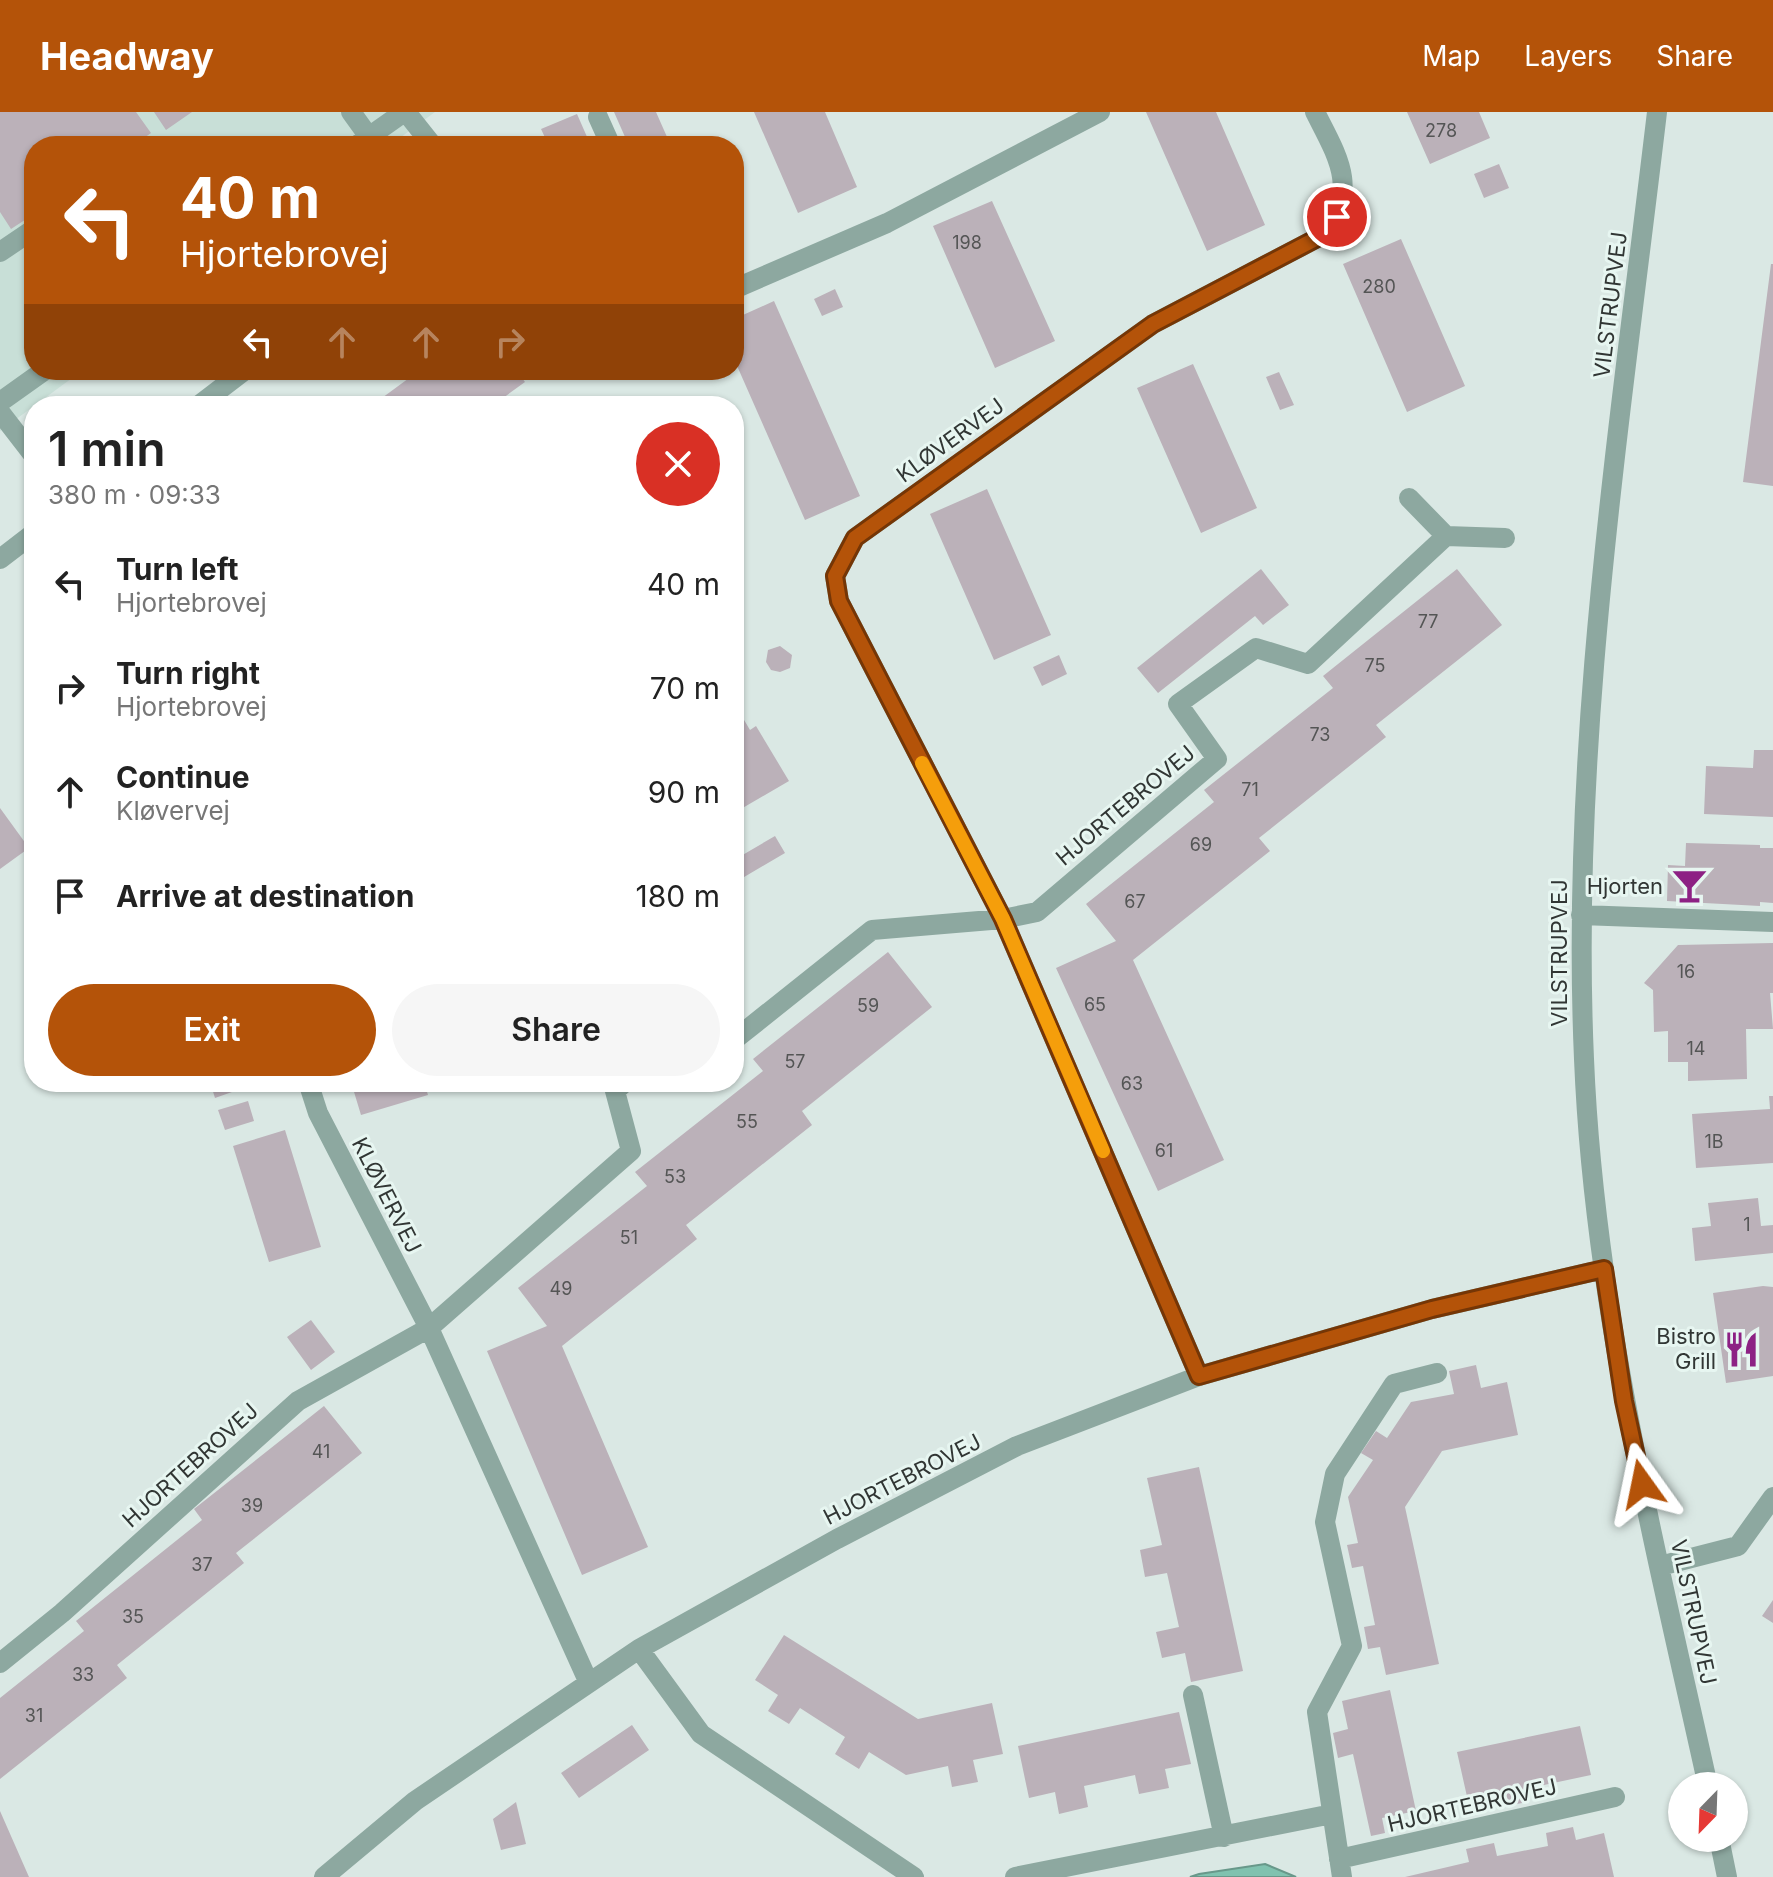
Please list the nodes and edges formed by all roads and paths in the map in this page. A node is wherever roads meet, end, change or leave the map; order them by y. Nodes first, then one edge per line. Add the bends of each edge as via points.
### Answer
1 (351, 112) edge
2 (405, 112) edge
3 (1100, 112) edge
4 (1315, 112) edge
5 (1657, 112) edge
6 (598, 117) dead end
7 (360, 136) edge
8 (369, 136) edge
9 (425, 136) edge
10 (607, 136) edge
11 (24, 236) edge
12 (0, 252) edge
13 (744, 285) edge
14 (31, 380) edge
15 (232, 380) edge
16 (211, 396) edge
17 (0, 402) edge
18 (0, 412) edge
19 (24, 443) edge
20 (1409, 498) dead end
21 (1446, 536) junction
22 (1505, 538) dead end
23 (24, 541) edge
24 (0, 559) edge
25 (1581, 915) junction
26 (1003, 919) junction
27 (1773, 922) edge
28 (744, 1032) edge
29 (311, 1092) edge
30 (615, 1092) edge
31 (1604, 1269) junction
32 (429, 1328) junction
33 (1437, 1373) dead end
34 (1199, 1376) junction
35 (1773, 1497) edge
36 (1660, 1566) junction
37 (639, 1649) junction
38 (0, 1663) edge
39 (588, 1681) junction
40 (1193, 1695) dead end
41 (1705, 1772) edge
42 (1615, 1797) dead end
43 (1332, 1814) junction
44 (1224, 1837) junction
45 (1722, 1852) edge
46 (1341, 1868) edge
47 (324, 1877) edge
48 (914, 1877) edge
49 (1015, 1877) edge
50 (1727, 1877) edge

1 - 7 street
2 - 8 street
2 - 9 street
3 - 13 street via 887,223
4 - 26 street, KLØVERVEJ via 1340,163 1344,194 1337,217 1323,235 1153,324 855,538 835,576 839,601
5 - 25 street, VILSTRUPVEJ via 1595,636
6 - 10 street
11 - 12 street
14 - 17 street
15 - 16 street
18 - 19 street
20 - 21 street
21 - 22 street
21 - 26 street, HJORTEBROVEJ via 1308,664 1256,648 1178,704 1217,759 1037,912
23 - 24 street
25 - 27 street
25 - 31 street, VILSTRUPVEJ via 1584,1062
26 - 28 street, HJORTEBROVEJ via 872,930
26 - 34 street
29 - 32 street, KLØVERVEJ
30 - 32 street, HJORTEBROVEJ via 631,1151
31 - 34 street, HJORTEBROVEJ via 1432,1309
31 - 36 street, VILSTRUPVEJ via 1624,1401
32 - 38 street, HJORTEBROVEJ via 298,1401
32 - 39 street
33 - 43 street, HJORTEBROVEJ via 1394,1384 1335,1474 1325,1522 1352,1646 1317,1712
34 - 37 street, HJORTEBROVEJ via 1017,1446
35 - 36 street via 1738,1546
36 - 41 street, VILSTRUPVEJ
37 - 39 street, HJORTEBROVEJ
37 - 48 street via 701,1734
39 - 47 street, HJORTEBROVEJ via 415,1801
40 - 44 street
42 - 46 street, HJORTEBROVEJ
43 - 44 street
43 - 46 street, HJORTEBROVEJ
44 - 49 street
45 - 50 street

